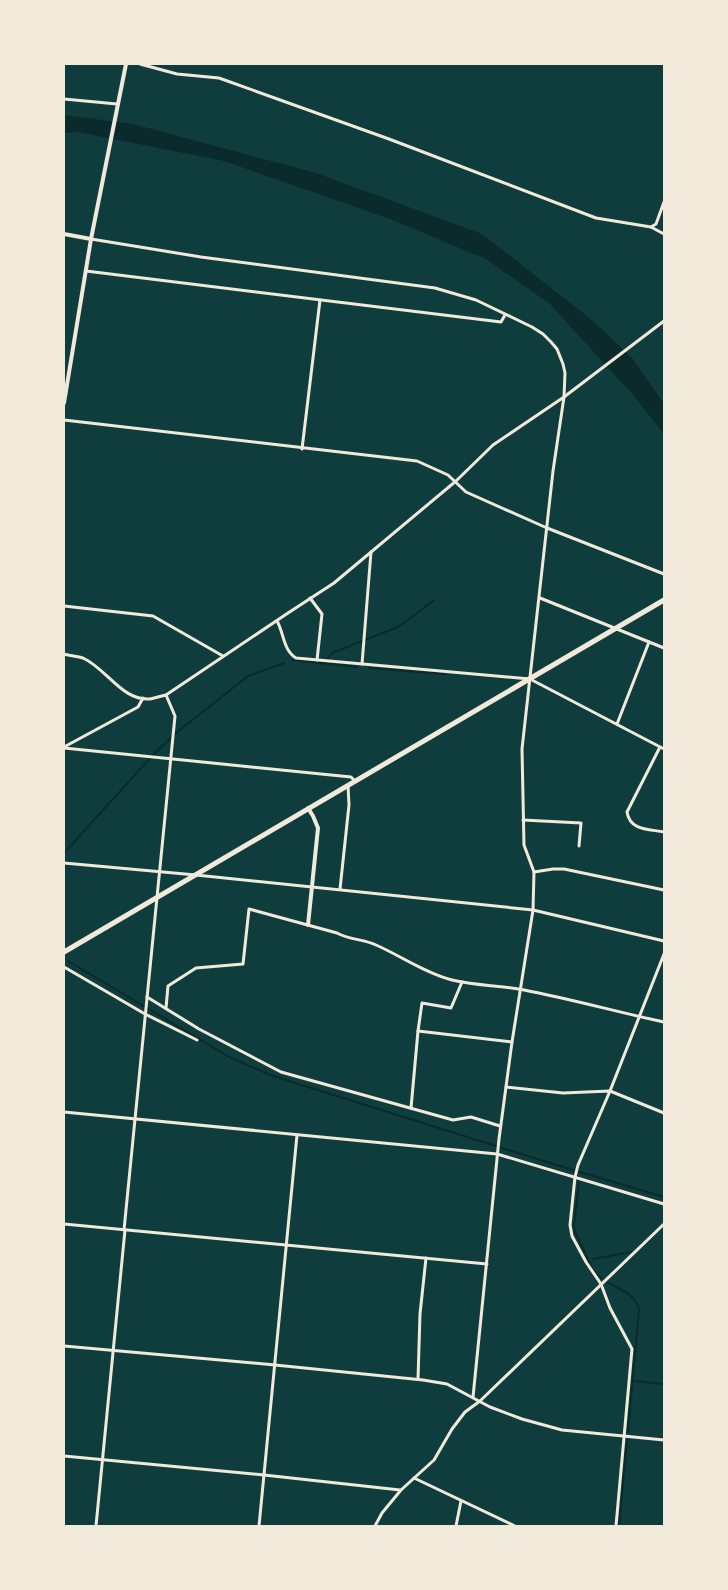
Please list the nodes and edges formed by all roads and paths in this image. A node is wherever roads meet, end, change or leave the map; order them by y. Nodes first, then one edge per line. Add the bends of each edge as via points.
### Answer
1 (126, 64) edge
2 (140, 64) edge
3 (64, 99) edge
4 (117, 106) junction
5 (664, 202) edge
6 (651, 227) junction
7 (64, 234) edge
8 (664, 234) edge
9 (91, 239) junction
10 (86, 271) junction
11 (320, 300) junction
12 (505, 315) junction
13 (663, 323) edge
14 (66, 380) edge
15 (564, 397) junction
16 (64, 403) edge
17 (64, 420) edge
18 (302, 449) junction
19 (456, 482) junction
20 (547, 528) junction
21 (371, 552) junction
22 (664, 574) edge
23 (310, 598) junction
24 (540, 598) junction
25 (664, 600) edge
26 (64, 606) edge
27 (277, 621) junction
28 (615, 629) junction
29 (649, 642) junction
30 (664, 648) edge
31 (64, 654) edge
32 (223, 656) junction
33 (317, 660) junction
34 (362, 664) junction
35 (530, 679) junction
36 (166, 695) junction
37 (143, 698) junction
38 (617, 724) junction
39 (64, 747) edge
40 (660, 747) junction
41 (664, 749) edge
42 (170, 758) junction
43 (354, 782) junction
44 (348, 785) junction
45 (308, 808) junction
46 (524, 820) junction
47 (664, 832) edge
48 (579, 846) dead end
49 (64, 863) edge
50 (159, 872) junction
51 (534, 872) junction
52 (196, 875) junction
53 (313, 888) junction
54 (340, 890) junction
55 (664, 890) edge
56 (157, 897) junction
57 (533, 910) junction
58 (308, 925) junction
59 (664, 941) edge
60 (64, 952) edge
61 (664, 954) edge
62 (64, 967) edge
63 (462, 982) junction
64 (521, 989) junction
65 (147, 997) junction
66 (166, 1008) junction
67 (145, 1014) junction
68 (640, 1017) junction
69 (664, 1022) edge
70 (418, 1031) junction
71 (197, 1040) dead end
72 (512, 1042) junction
73 (506, 1087) junction
74 (610, 1091) junction
75 (411, 1108) junction
76 (64, 1112) edge
77 (664, 1113) edge
78 (135, 1119) junction
79 (500, 1126) junction
80 (296, 1135) junction
81 (497, 1154) junction
82 (575, 1177) junction
83 (664, 1204) edge
84 (64, 1224) edge
85 (664, 1224) edge
86 (125, 1230) junction
87 (286, 1246) junction
88 (426, 1258) junction
89 (487, 1264) junction
90 (601, 1284) junction
91 (64, 1346) edge
92 (113, 1351) junction
93 (275, 1365) junction
94 (418, 1379) junction
95 (473, 1397) junction
96 (480, 1401) junction
97 (625, 1436) junction
98 (664, 1440) edge
99 (64, 1456) edge
100 (103, 1460) junction
101 (264, 1475) junction
102 (414, 1478) junction
103 (401, 1490) junction
104 (461, 1501) junction
105 (96, 1526) edge
106 (259, 1526) edge
107 (375, 1526) edge
108 (456, 1526) edge
109 (515, 1526) edge
110 (616, 1526) edge

1 - 4 street
2 - 6 street via 177,74 219,78 596,218
3 - 4 street
4 - 9 street
5 - 6 street via 656,224
6 - 8 street
7 - 9 street
9 - 10 street
9 - 12 street via 434,288 476,300
10 - 11 street
10 - 14 street
11 - 12 street via 501,322
11 - 18 street
12 - 15 street via 543,334 556,349 565,373
13 - 15 street
14 - 16 street
15 - 19 street via 493,445
15 - 20 street
17 - 18 street
18 - 19 street via 417,462 448,475
19 - 20 street via 466,492
19 - 21 street
20 - 22 street
20 - 24 street
21 - 23 street
21 - 34 street
23 - 27 street
23 - 33 street via 322,614
24 - 28 street
24 - 35 street
25 - 28 highway
26 - 32 street via 153,616
27 - 32 street
27 - 33 street via 291,655
28 - 29 street
28 - 35 highway
29 - 30 street
29 - 38 street
31 - 37 street via 83,658 133,696
32 - 36 street
33 - 34 street
34 - 35 street
35 - 38 street
35 - 43 highway
35 - 46 street via 522,748
36 - 37 street
36 - 42 street via 175,716
37 - 39 street via 138,707
38 - 40 street
39 - 42 street
40 - 41 street
40 - 47 street via 627,812 628,819 635,826
42 - 43 street via 351,777
42 - 50 street
43 - 44 highway
44 - 45 highway
44 - 54 street via 350,793
45 - 52 highway
45 - 53 street via 318,828
46 - 48 street via 581,823
46 - 51 street via 524,845
49 - 50 street
50 - 52 street
50 - 56 street
51 - 55 street via 564,869
51 - 57 street
52 - 53 street
52 - 56 highway
53 - 54 street
53 - 58 street
54 - 57 street
56 - 60 highway
56 - 65 street
57 - 59 street
57 - 64 street
58 - 63 street via 375,944 436,974
58 - 66 street via 249,909 243,964 196,968 168,986
61 - 68 street
62 - 67 street
63 - 64 street
63 - 70 street via 451,1008 422,1003
64 - 68 street
64 - 72 street
65 - 66 street
65 - 67 street
66 - 75 street via 281,1072
67 - 71 street
67 - 78 street
68 - 69 street
68 - 74 street
70 - 72 street
70 - 75 street
72 - 73 street
73 - 74 street via 563,1093
73 - 79 street
74 - 77 street
74 - 82 street
75 - 79 street via 453,1120 471,1117
76 - 78 street
78 - 80 street
78 - 86 street
79 - 81 street
80 - 81 street
80 - 87 street
81 - 82 street
81 - 89 street
82 - 83 street
82 - 90 street via 570,1225 572,1236
84 - 86 street
85 - 90 street
86 - 87 street
86 - 92 street
87 - 88 street
87 - 93 street
88 - 89 street
88 - 94 street
89 - 95 street
90 - 96 street
90 - 97 street via 632,1350
91 - 92 street
92 - 93 street
92 - 100 street
93 - 94 street
93 - 101 street
94 - 95 street via 447,1384
95 - 96 street
96 - 97 street via 548,1427
96 - 102 street via 465,1412 434,1460
97 - 98 street
97 - 110 street
99 - 100 street
100 - 101 street
100 - 105 street
101 - 103 street
101 - 106 street
102 - 103 street
102 - 104 street
103 - 107 street
104 - 108 street
104 - 109 street

